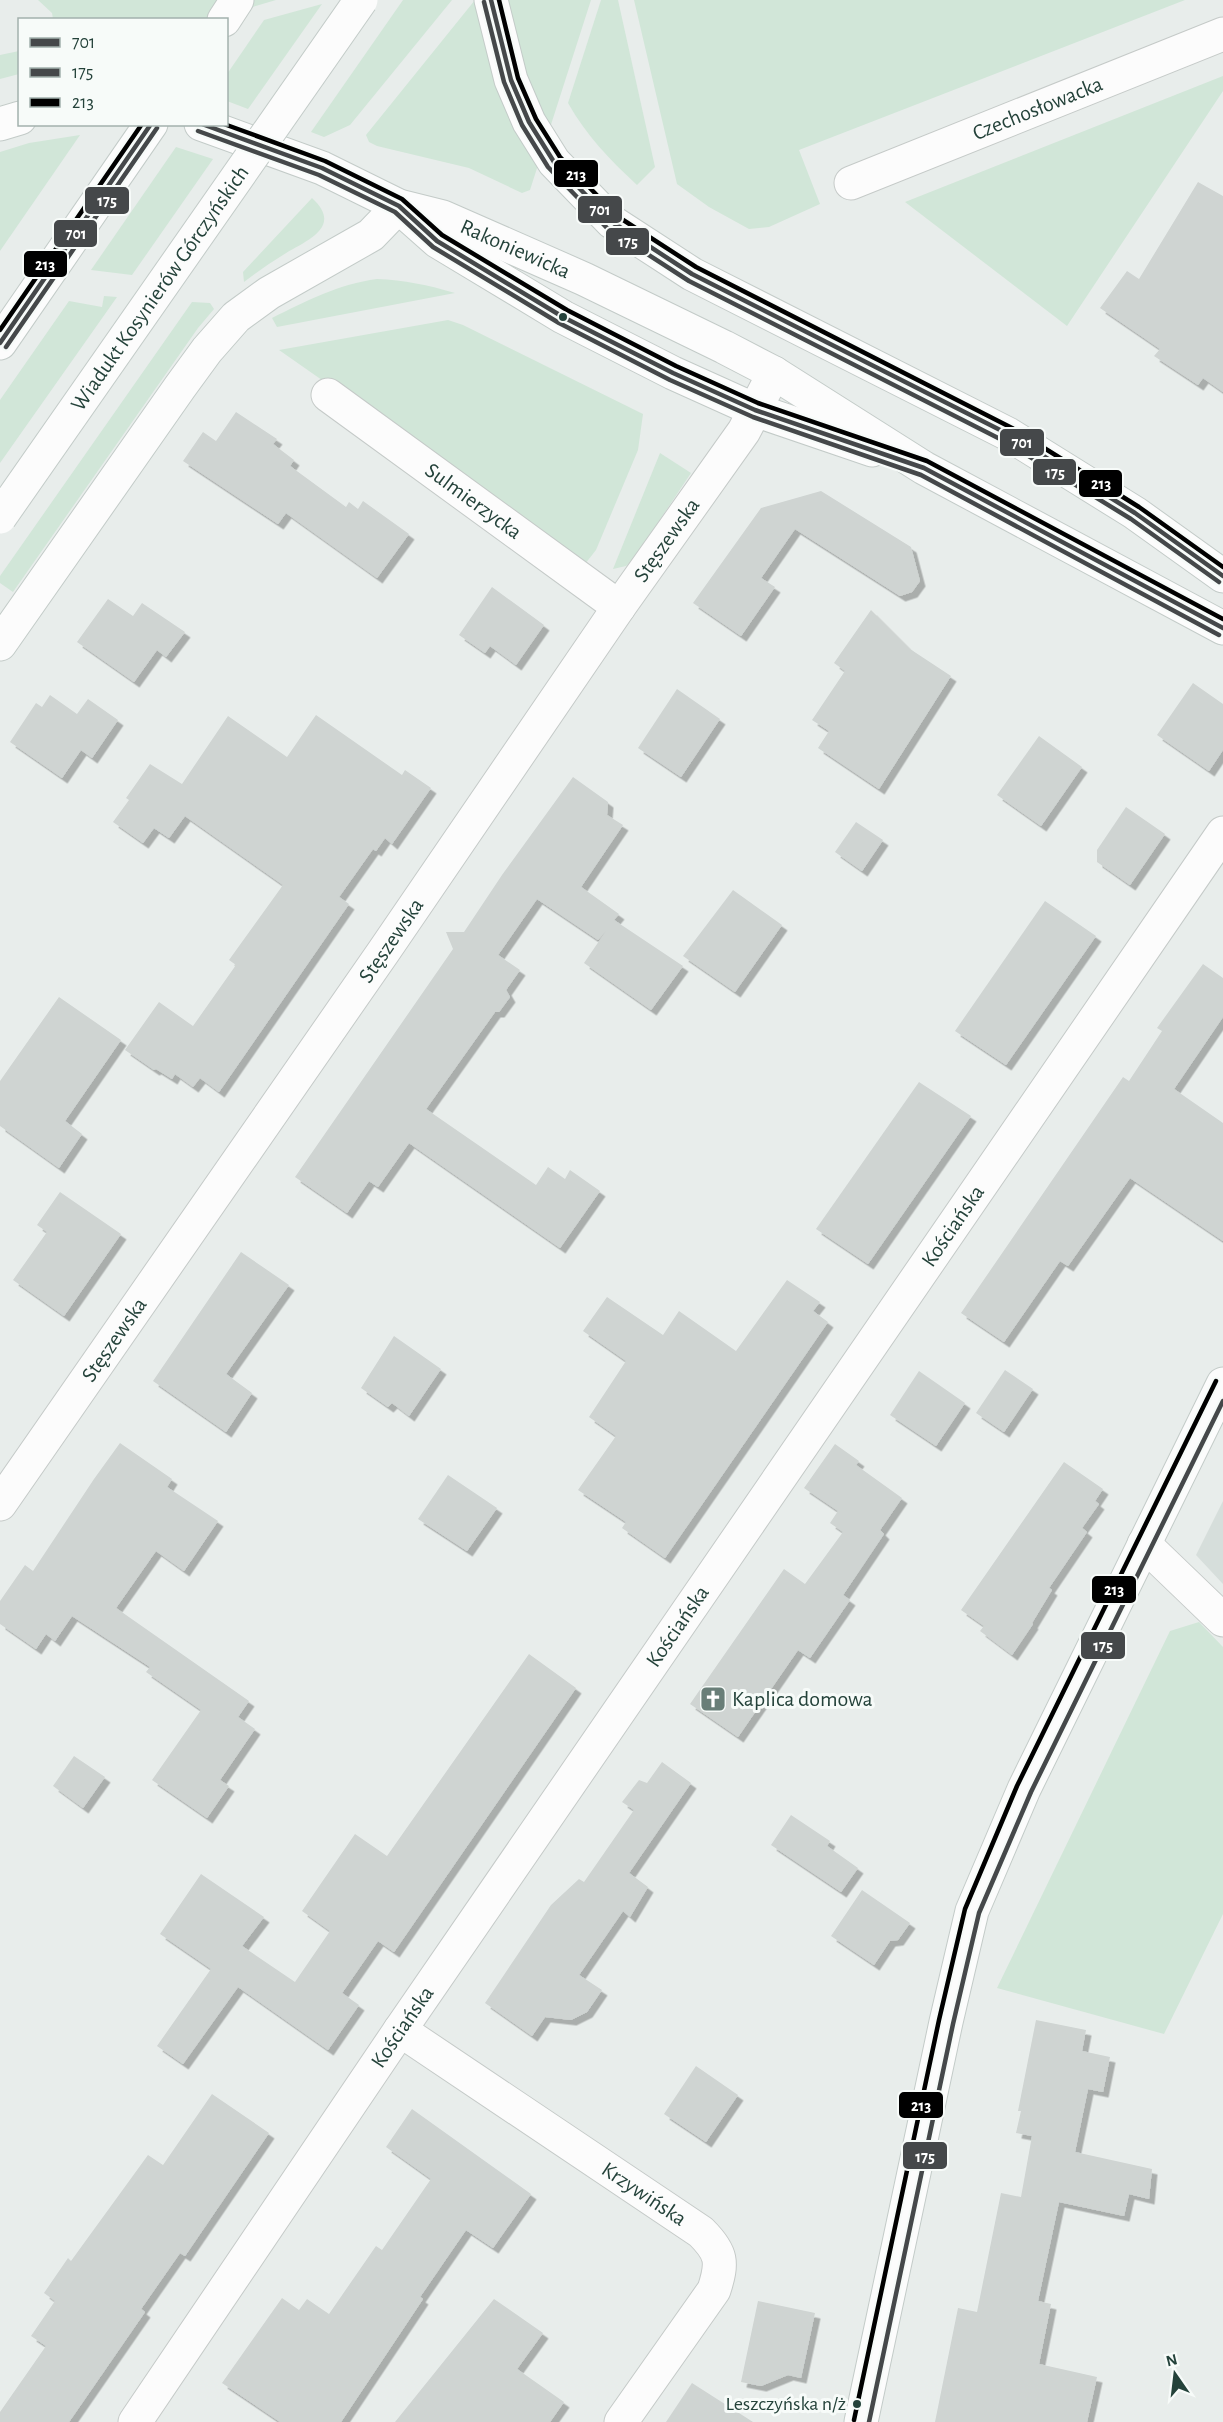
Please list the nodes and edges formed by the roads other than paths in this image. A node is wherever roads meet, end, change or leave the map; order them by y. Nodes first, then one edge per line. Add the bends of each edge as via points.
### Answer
1 (237, 0) edge
2 (361, 0) edge
3 (491, 0) edge
4 (225, 18) edge
5 (1223, 34) edge
6 (18, 119) edge
7 (0, 124) edge
8 (150, 126) edge
9 (206, 126) edge
10 (851, 183) dead end
11 (399, 206) junction
12 (0, 343) edge
13 (774, 373) junction
14 (327, 395) dead end
15 (755, 410) junction
16 (924, 468) junction
17 (0, 518) edge
18 (1223, 576) edge
19 (619, 607) junction
20 (1223, 628) edge
21 (0, 644) edge
22 (1223, 833) edge
23 (1223, 1384) edge
24 (0, 1504) edge
25 (1144, 1544) junction
26 (1223, 1620) edge
27 (400, 2030) junction
28 (135, 2422) edge
29 (621, 2422) edge
30 (861, 2422) edge

1 - 4 street
2 - 17 street, Wiadukt Kosynierów Górczyńskich, bridge
3 - 18 street via 511,80 529,122 554,162 612,222 692,274 1008,434 1135,513
5 - 10 street, Czechosłowacka
6 - 7 street
8 - 12 street
9 - 11 street via 322,168
11 - 13 street, Rakoniewicka via 443,217 584,279
11 - 15 street, Rakoniewicka via 437,241 563,316
11 - 21 street via 371,235 269,293 236,317 180,387
13 - 15 street, Stęszewska
13 - 16 street, Rakoniewicka
14 - 19 street, Sulmierzycka
15 - 16 street, Rakoniewicka
15 - 19 street, Stęszewska
16 - 20 street, Rakoniewicka
19 - 24 street, Stęszewska
22 - 27 street, Kościańska
23 - 25 street
25 - 26 street
25 - 30 street via 1024,1789 972,1911
27 - 28 street, Kościańska
27 - 29 street, Krzywińska via 700,2232 718,2250 721,2270 714,2290

